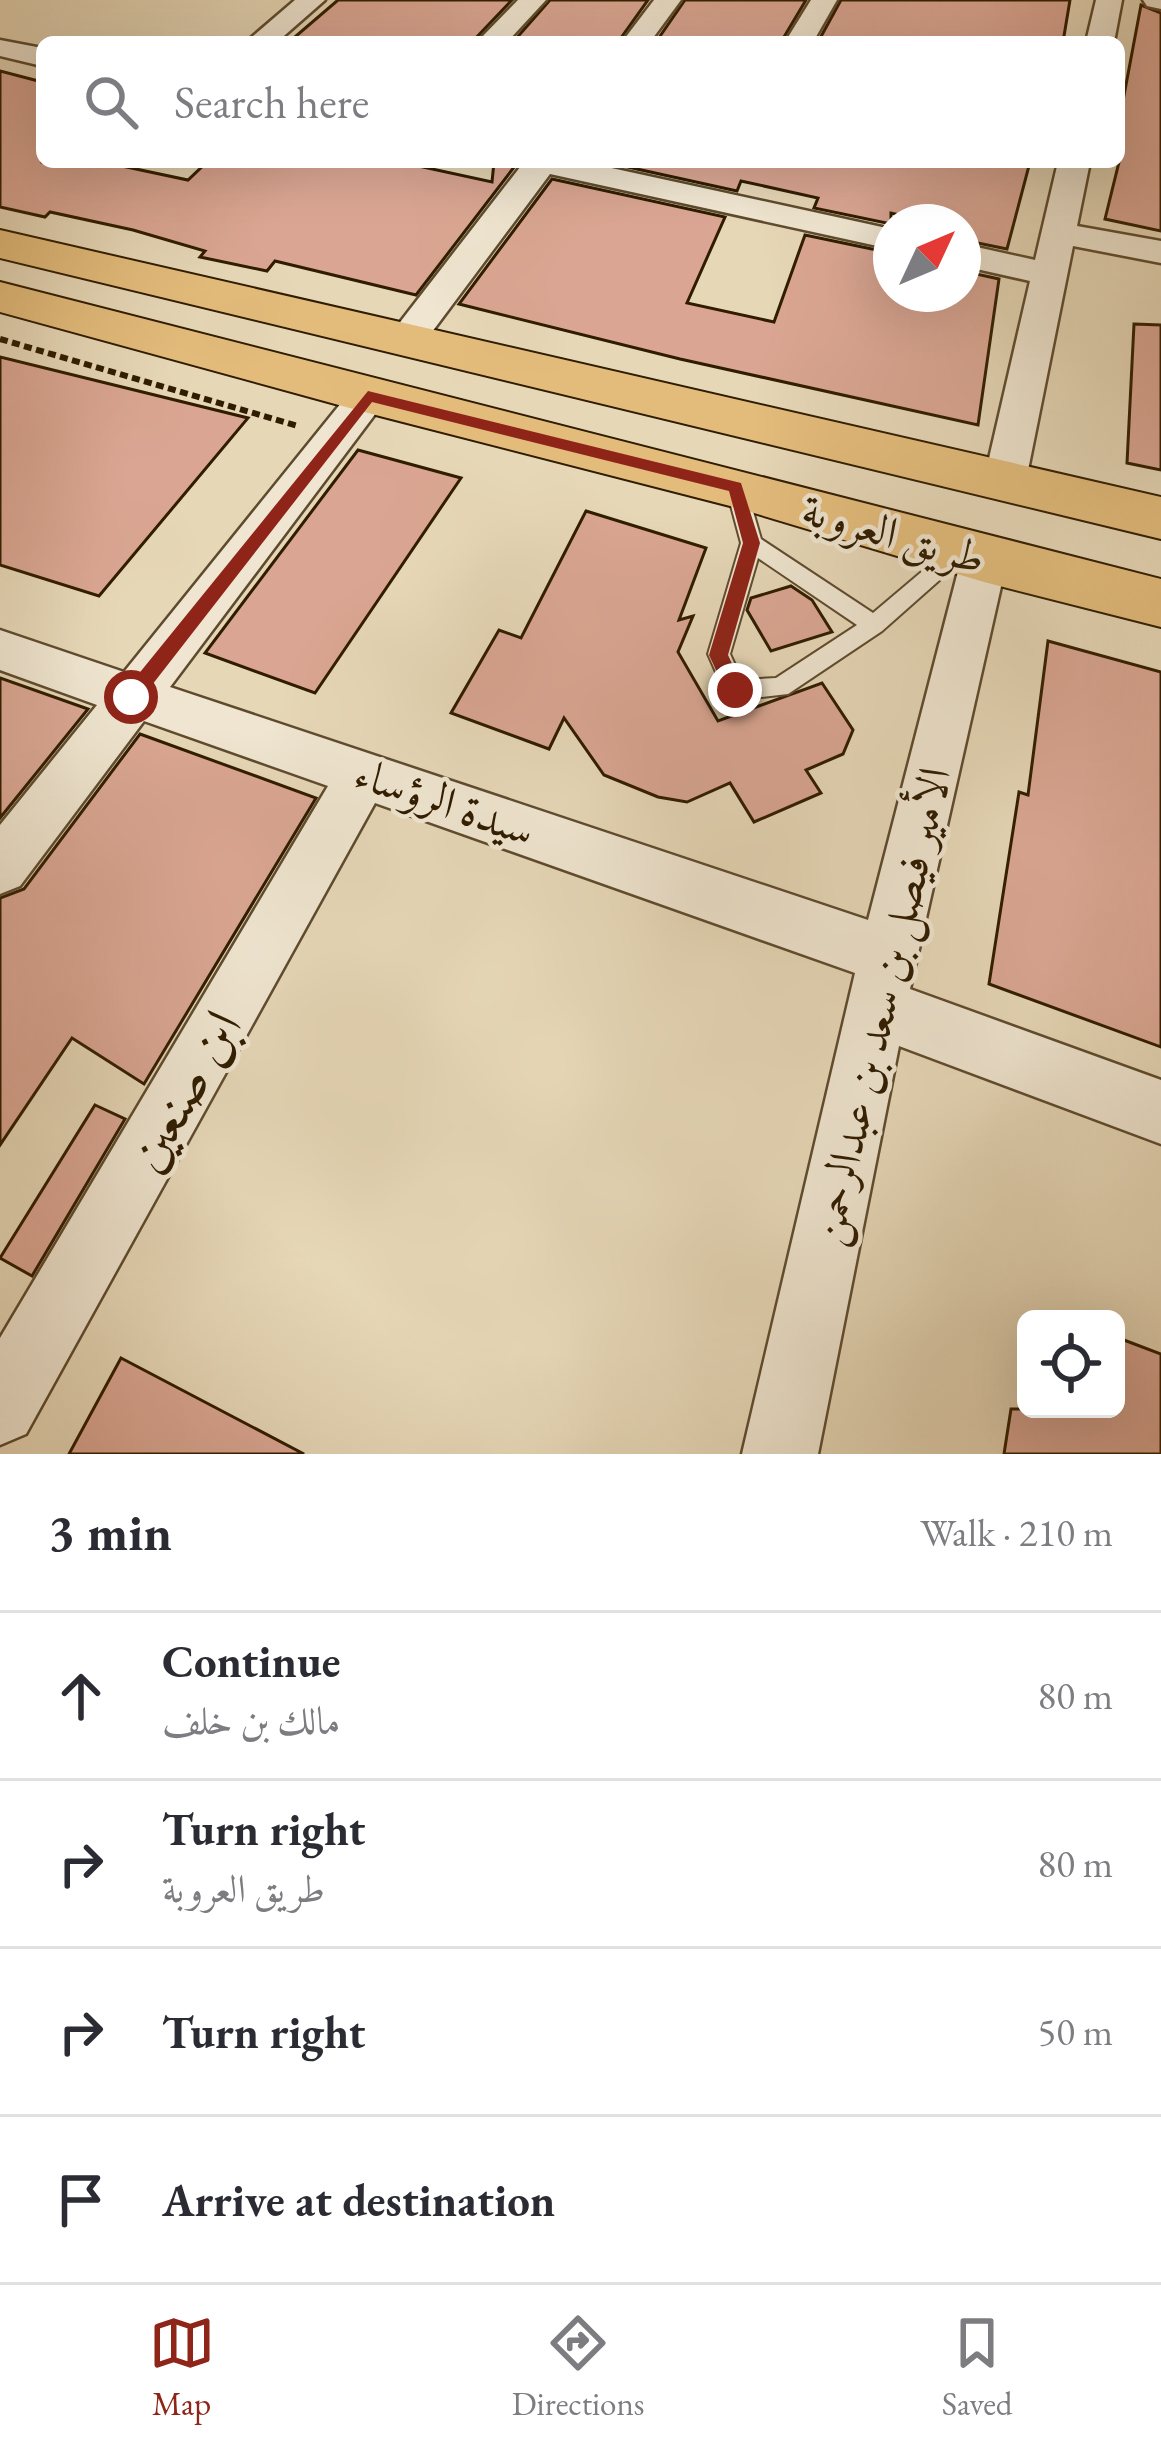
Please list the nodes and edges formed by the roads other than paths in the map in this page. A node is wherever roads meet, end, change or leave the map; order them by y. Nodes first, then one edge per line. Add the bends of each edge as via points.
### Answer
1 (312, 0) edge
2 (533, 0) edge
3 (668, 0) edge
4 (824, 0) edge
5 (1109, 0) edge
6 (267, 36) edge
7 (497, 36) edge
8 (640, 36) edge
9 (803, 36) edge
10 (1101, 36) edge
11 (0, 48) edge
12 (36, 56) edge
13 (536, 168) edge
14 (568, 168) edge
15 (724, 168) edge
16 (1073, 168) edge
17 (706, 198) junction
18 (1059, 233) junction
19 (873, 235) edge
20 (0, 244) edge
21 (1161, 252) edge
22 (981, 259) edge
23 (1052, 275) junction
24 (0, 297) edge
25 (406, 339) junction
26 (352, 417) junction
27 (1005, 479) junction
28 (736, 487) junction
29 (1161, 518) edge
30 (752, 543) junction
31 (972, 556) junction
32 (1161, 603) edge
33 (874, 625) junction
34 (0, 650) edge
35 (131, 697) junction
36 (365, 772) junction
37 (0, 868) edge
38 (882, 982) junction
39 (1161, 1112) edge
40 (0, 1408) edge
41 (780, 1454) edge

1 - 6 street
2 - 7 street
3 - 8 street
4 - 9 street
5 - 10 street
11 - 12 street
13 - 25 street
14 - 17 street
15 - 17 street
16 - 18 street
17 - 19 street
18 - 21 street
18 - 23 street
20 - 25 main road, طريق العروبة
22 - 23 street
23 - 27 street
24 - 26 main road, طريق العروبة
25 - 27 main road, طريق العروبة
26 - 28 main road, طريق العروبة
26 - 35 street
27 - 29 main road, طريق العروبة
28 - 30 lane
28 - 31 main road, طريق العروبة
30 - 33 lane
30 - 33 lane via 718,655 735,690 780,687
31 - 32 main road, طريق العروبة
31 - 33 lane
31 - 38 street, الأمير فيصل بن سعد بن عبدالرحمن
34 - 35 street, سيدة الرؤساء
35 - 36 street, سيدة الرؤساء
35 - 37 street
36 - 38 street, سيدة الرؤساء
36 - 40 street, ابن صنعين
38 - 39 street, سيدة الرؤساء
38 - 41 street, الأمير فيصل بن سعد بن عبدالرحمن

